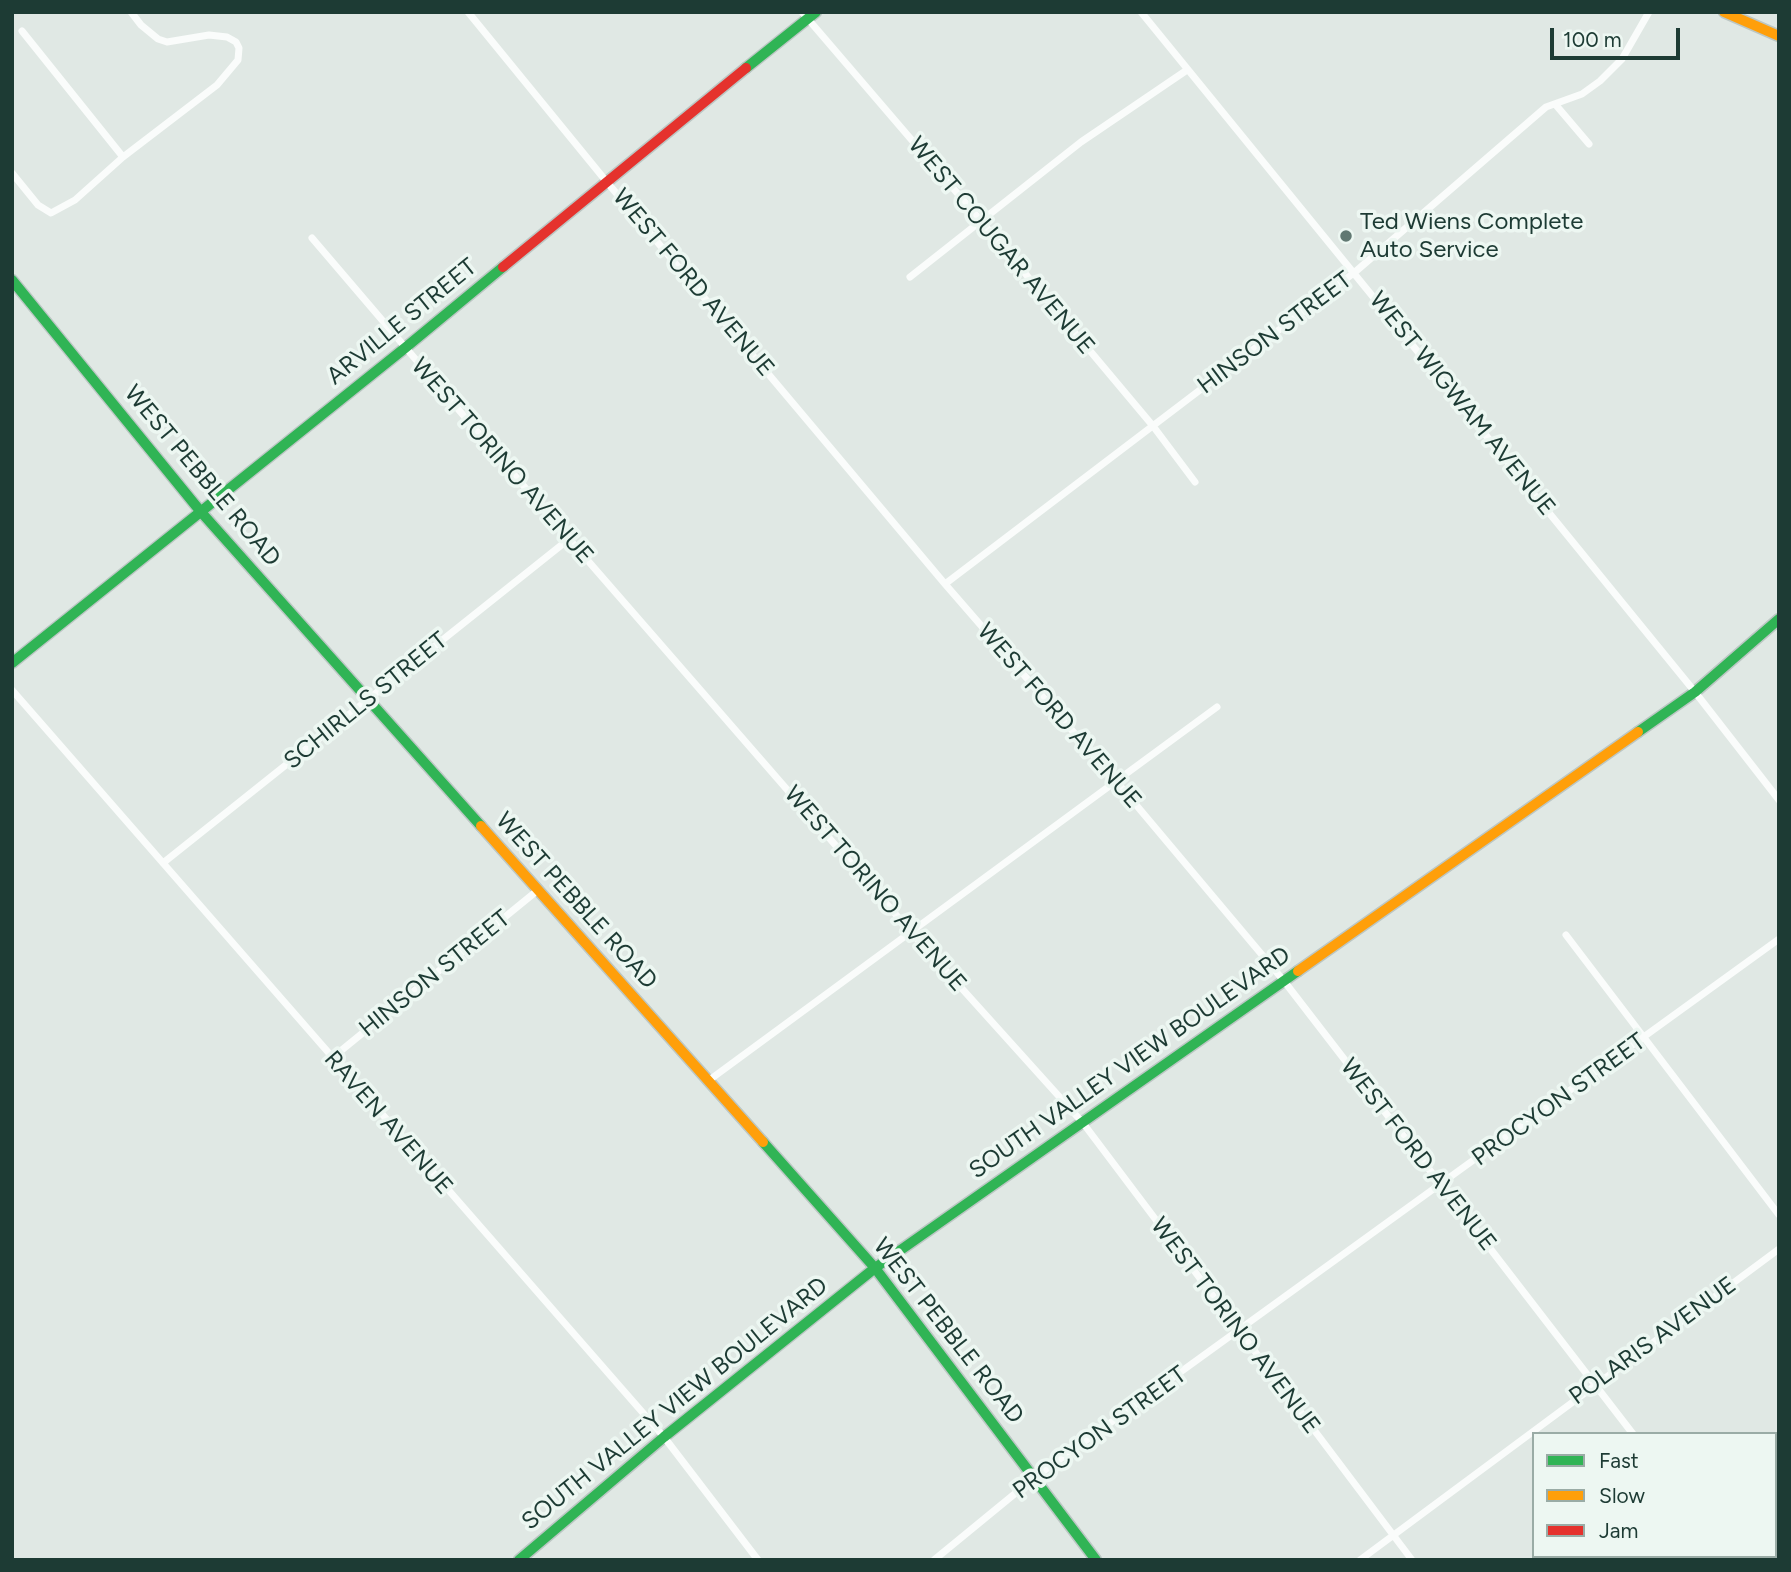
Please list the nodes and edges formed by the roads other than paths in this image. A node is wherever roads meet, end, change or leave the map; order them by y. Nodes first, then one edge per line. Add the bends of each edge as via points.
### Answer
1 (131, 12) edge
2 (468, 12) edge
3 (817, 12) edge
4 (1141, 12) edge
5 (1648, 12) edge
6 (1724, 12) edge
7 (805, 16) edge
8 (22, 31) dead end
9 (1779, 36) edge
10 (1187, 69) junction
11 (1555, 104) junction
12 (1589, 144) dead end
13 (123, 157) junction
14 (12, 173) edge
15 (607, 181) junction
16 (982, 222) junction
17 (312, 238) dead end
18 (1355, 272) junction
19 (910, 277) dead end
20 (12, 280) edge
21 (405, 348) junction
22 (1153, 426) junction
23 (1195, 482) dead end
24 (201, 512) junction
25 (569, 539) junction
26 (945, 584) junction
27 (1779, 619) edge
28 (12, 663) edge
29 (12, 690) edge
30 (1695, 692) junction
31 (368, 699) junction
32 (1217, 707) dead end
33 (1116, 781) junction
34 (1779, 800) edge
35 (163, 863) junction
36 (538, 890) junction
37 (911, 932) junction
38 (1566, 935) dead end
39 (1779, 939) edge
40 (1283, 981) junction
41 (1644, 1037) junction
42 (332, 1058) junction
43 (708, 1081) junction
44 (1083, 1124) junction
45 (1442, 1185) junction
46 (1779, 1215) edge
47 (1779, 1249) edge
48 (875, 1268) junction
49 (1239, 1331) junction
50 (1595, 1384) junction
51 (1631, 1432) edge
52 (664, 1437) junction
53 (1034, 1478) junction
54 (1393, 1534) junction
55 (519, 1560) edge
56 (758, 1560) edge
57 (933, 1560) edge
58 (1096, 1560) edge
59 (1360, 1560) edge
60 (1412, 1560) edge

1 - 13 street via 167,43 209,35 227,37 239,48 238,60 217,85
2 - 15 street, WEST FORD AVENUE
3 - 7 main road, ARVILLE STREET
4 - 10 street, WEST WIGWAM AVENUE
5 - 11 street, HINSON STREET via 1622,59 1600,81
6 - 9 main road
7 - 15 main road, ARVILLE STREET
7 - 16 street, WEST COUGAR AVENUE
8 - 13 street
10 - 16 street via 1081,142
10 - 18 street, WEST WIGWAM AVENUE
11 - 12 street
11 - 18 street, HINSON STREET
13 - 14 street via 75,200 51,213 38,205
15 - 21 main road, ARVILLE STREET
15 - 26 street, WEST FORD AVENUE
16 - 19 street
16 - 22 street, WEST COUGAR AVENUE
17 - 21 street, WEST TORINO AVENUE
18 - 22 street, HINSON STREET
18 - 30 street, WEST WIGWAM AVENUE
20 - 24 main road, WEST PEBBLE ROAD
21 - 24 main road, ARVILLE STREET
21 - 25 street, WEST TORINO AVENUE
22 - 23 street, WEST COUGAR AVENUE
22 - 26 street, HINSON STREET
24 - 28 main road, ARVILLE STREET
24 - 31 main road, WEST PEBBLE ROAD
25 - 31 street, SCHIRLLS STREET
25 - 37 street, WEST TORINO AVENUE
26 - 33 street, WEST FORD AVENUE
27 - 30 main road, SOUTH VALLEY VIEW BOULEVARD
29 - 35 street, RAVEN AVENUE
30 - 34 street, WEST WIGWAM AVENUE
30 - 40 main road, SOUTH VALLEY VIEW BOULEVARD
31 - 35 street, SCHIRLLS STREET
31 - 36 main road, WEST PEBBLE ROAD
32 - 33 street
33 - 37 street
33 - 40 street, WEST FORD AVENUE
35 - 42 street, RAVEN AVENUE
36 - 42 street, HINSON STREET
36 - 43 main road, WEST PEBBLE ROAD
37 - 43 street
37 - 44 street, WEST TORINO AVENUE
38 - 41 street
39 - 41 street, PROCYON STREET
40 - 44 main road, SOUTH VALLEY VIEW BOULEVARD
40 - 45 street, WEST FORD AVENUE
41 - 45 street, PROCYON STREET
41 - 46 street
42 - 52 street, RAVEN AVENUE
43 - 48 main road, WEST PEBBLE ROAD
44 - 48 main road, SOUTH VALLEY VIEW BOULEVARD
44 - 49 street, WEST TORINO AVENUE
45 - 49 street, PROCYON STREET
45 - 50 street, WEST FORD AVENUE
47 - 50 street, POLARIS AVENUE
48 - 52 main road, SOUTH VALLEY VIEW BOULEVARD
48 - 53 main road, WEST PEBBLE ROAD
49 - 53 street, PROCYON STREET
49 - 54 street, WEST TORINO AVENUE
50 - 51 street, WEST FORD AVENUE
50 - 54 street, POLARIS AVENUE
52 - 55 main road, SOUTH VALLEY VIEW BOULEVARD
52 - 56 street, RAVEN AVENUE
53 - 57 street, PROCYON STREET
53 - 58 main road, WEST PEBBLE ROAD
54 - 59 street, POLARIS AVENUE
54 - 60 street, WEST TORINO AVENUE

